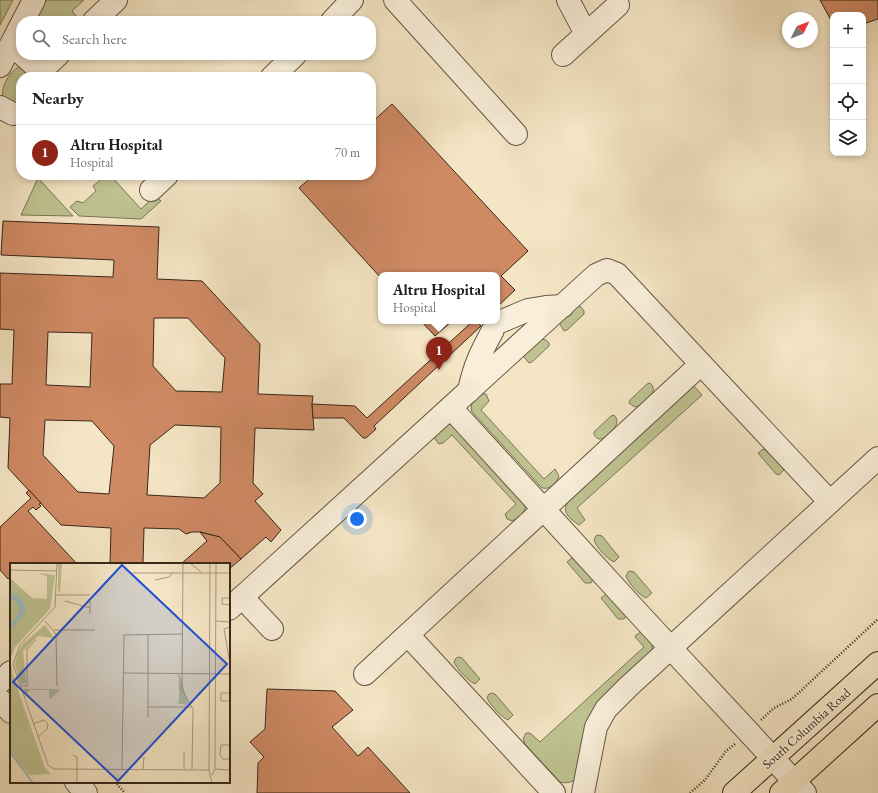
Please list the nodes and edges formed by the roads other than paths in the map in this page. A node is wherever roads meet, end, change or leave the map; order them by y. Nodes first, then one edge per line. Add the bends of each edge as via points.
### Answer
1 (34, 0) edge
2 (116, 0) edge
3 (352, 0) edge
4 (395, 0) edge
5 (568, 0) edge
6 (618, 5) dead end
7 (26, 16) edge
8 (99, 16) edge
9 (337, 16) edge
10 (586, 34) junction
11 (16, 53) edge
12 (563, 55) dead end
13 (28, 60) edge
14 (53, 60) edge
15 (290, 60) edge
16 (0, 66) edge
17 (277, 72) edge
18 (516, 134) dead end
19 (162, 180) edge
20 (151, 190) dead end
21 (562, 306) junction
22 (701, 364) junction
23 (469, 391) junction
24 (451, 408) junction
25 (878, 458) edge
26 (830, 502) junction
27 (544, 509) junction
28 (236, 603) edge
29 (272, 629) dead end
30 (408, 635) junction
31 (671, 648) junction
32 (878, 663) edge
33 (10, 673) edge
34 (365, 674) dead end
35 (0, 682) edge
36 (0, 700) edge
37 (878, 705) edge
38 (10, 711) edge
39 (773, 757) junction
40 (77, 783) edge
41 (794, 789) edge
42 (86, 793) edge
43 (554, 793) edge
44 (582, 793) edge
45 (734, 793) edge

1 - 7 street
2 - 8 street
3 - 9 street
4 - 18 street
5 - 10 street
6 - 10 street
10 - 12 street
11 - 16 street
13 - 14 street via 41,71
15 - 17 street
19 - 20 street
21 - 22 street via 596,275 607,270 616,274
21 - 23 street
21 - 23 street via 528,310 498,325 479,354
22 - 26 street
22 - 27 street
23 - 24 street
24 - 27 street
24 - 28 street
25 - 26 street
26 - 31 street
27 - 30 street
27 - 31 street
28 - 29 street
30 - 34 street
30 - 43 street
31 - 39 street
31 - 44 street via 606,709 596,728
32 - 39 main road, South Columbia Road
33 - 35 street
36 - 38 street
37 - 41 main road
39 - 41 street
39 - 45 main road, South Columbia Road
40 - 42 street

